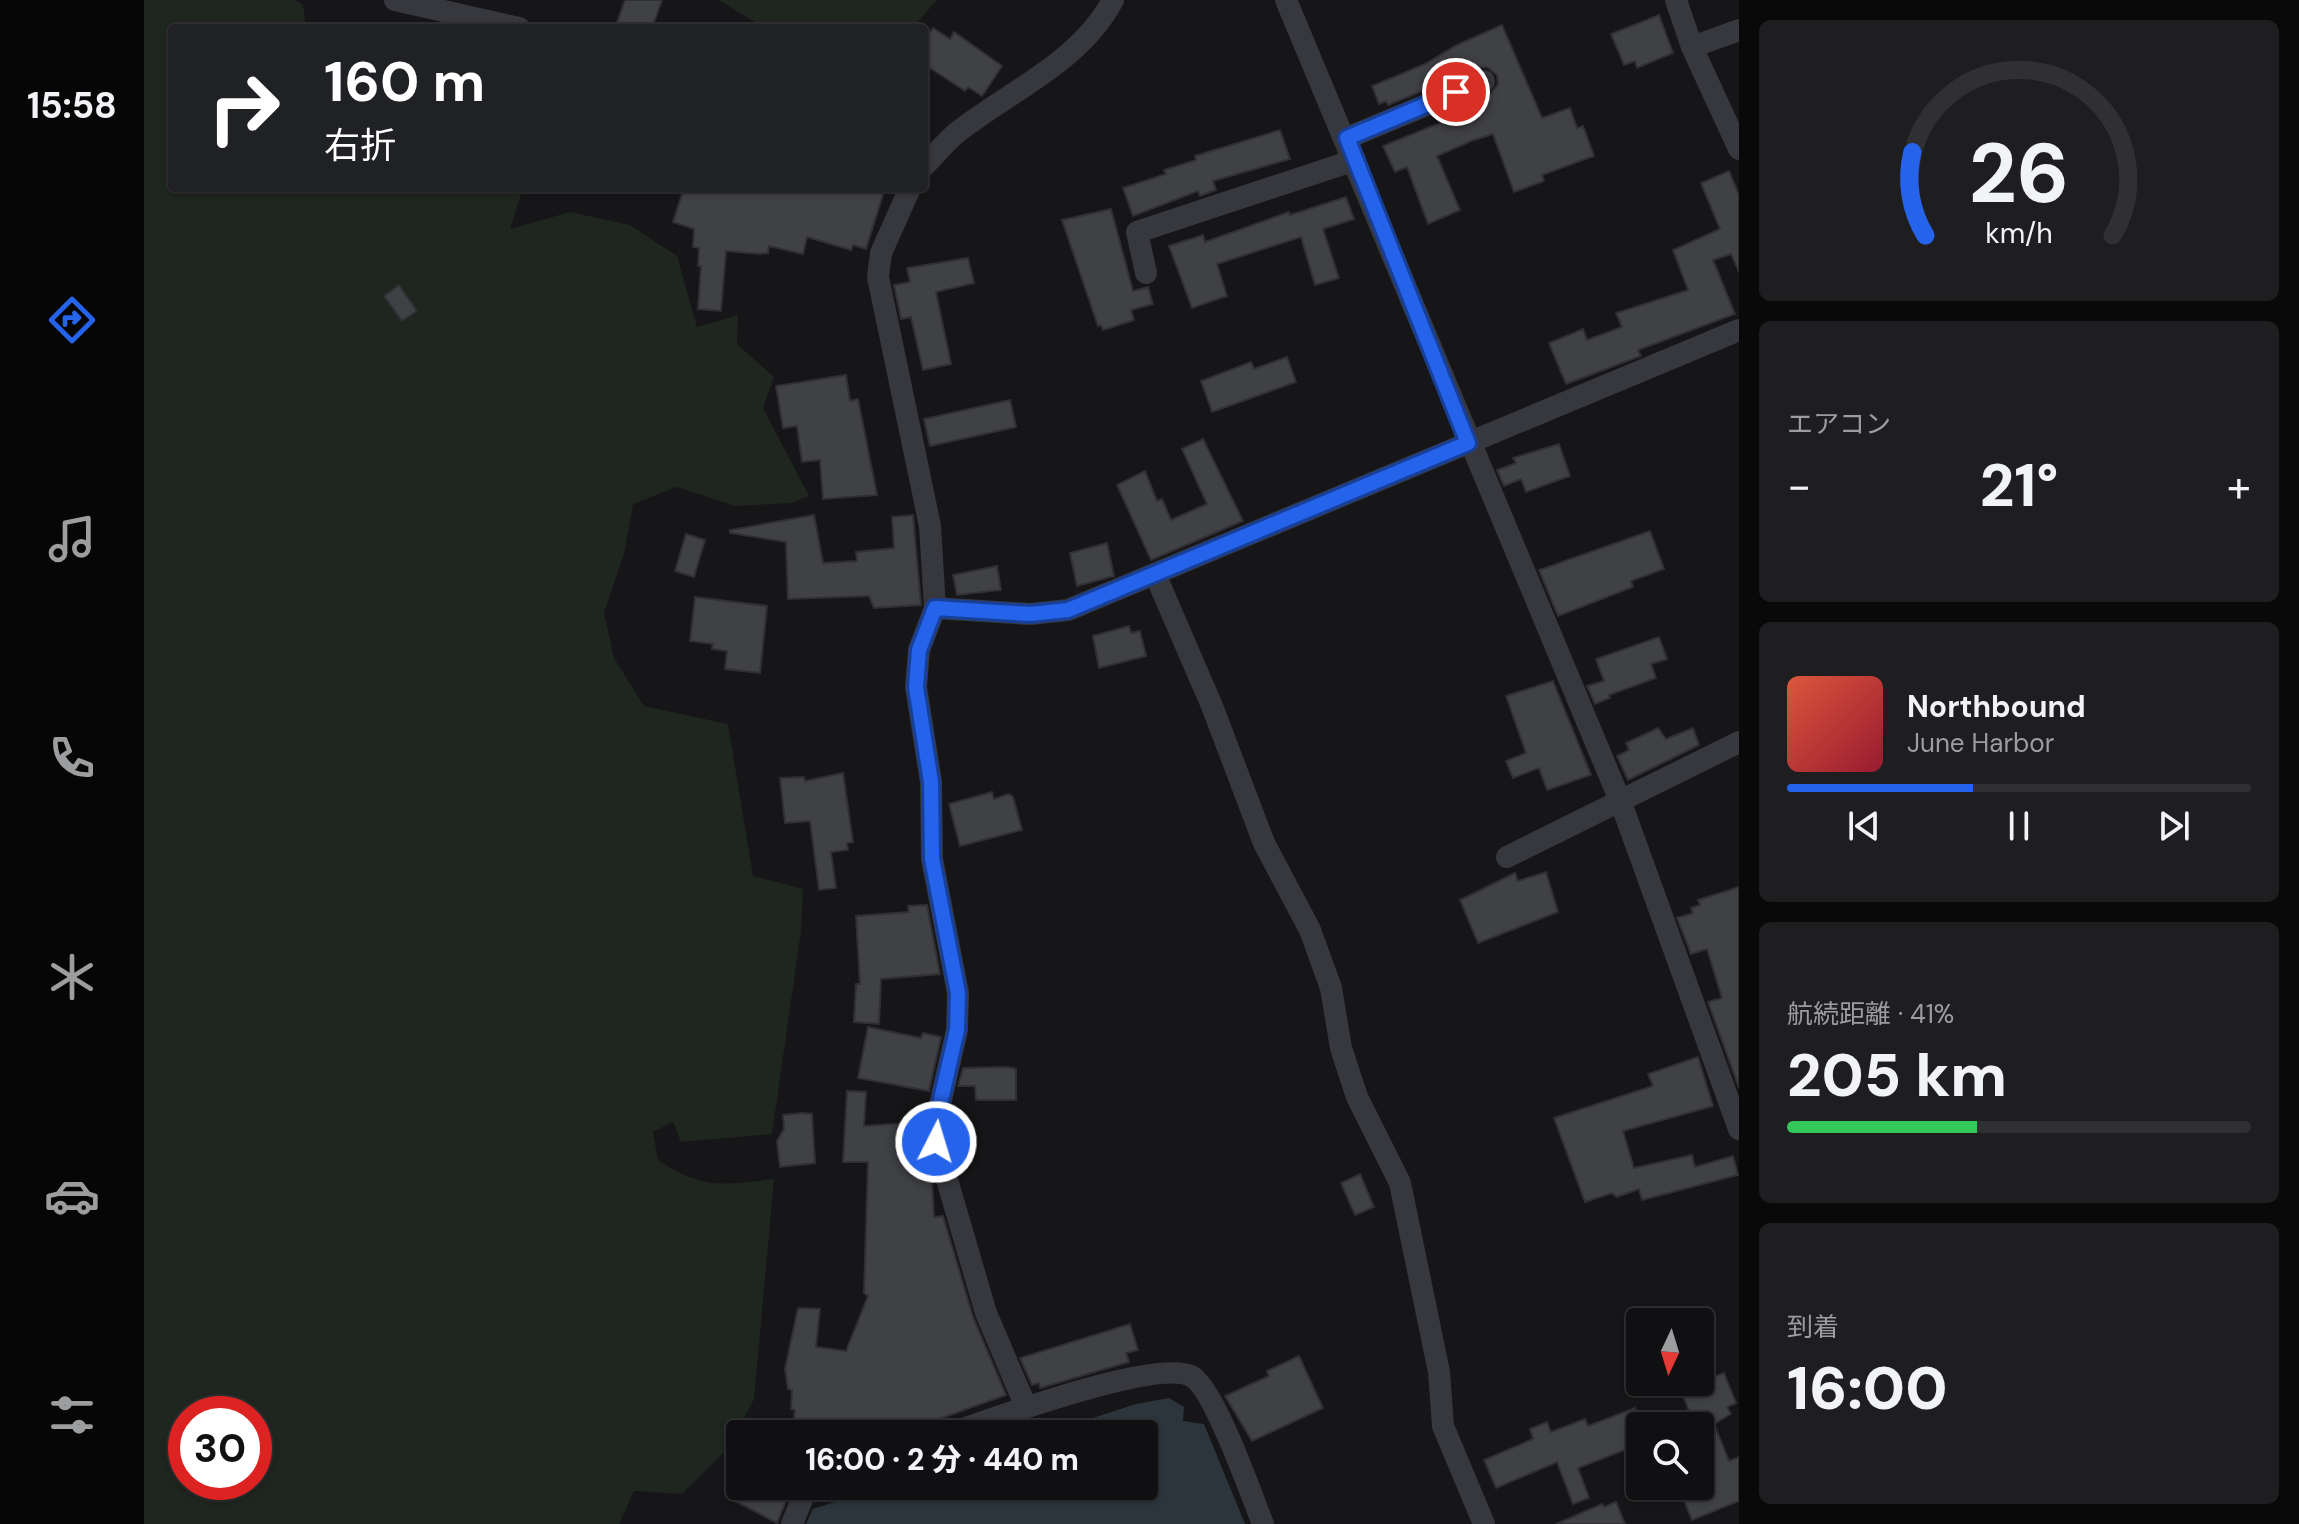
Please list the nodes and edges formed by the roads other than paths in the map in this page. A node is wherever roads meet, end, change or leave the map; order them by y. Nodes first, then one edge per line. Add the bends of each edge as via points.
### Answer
1 (395, 0) edge
2 (1113, 0) edge
3 (1286, 0) edge
4 (1676, 0) edge
5 (501, 24) edge
6 (1739, 30) edge
7 (1692, 47) junction
8 (1484, 81) dead end
9 (1347, 138) junction
10 (1739, 149) edge
11 (1355, 160) junction
12 (928, 162) edge
13 (908, 192) edge
14 (1146, 273) dead end
15 (1739, 330) edge
16 (1468, 443) junction
17 (1155, 574) junction
18 (935, 608) junction
19 (1739, 742) edge
20 (1621, 803) junction
21 (1507, 857) dead end
22 (1739, 1129) edge
23 (1026, 1407) junction
24 (989, 1420) edge
25 (802, 1500) edge
26 (792, 1524) edge
27 (1263, 1524) edge
28 (1484, 1524) edge

1 - 5 street
2 - 12 street via 1099,26 1075,49 957,133
3 - 9 street
4 - 7 street
6 - 7 street
7 - 10 street
8 - 9 street
9 - 11 street
11 - 14 street via 1137,232
11 - 16 street
13 - 18 street via 881,253 878,277 930,526
15 - 16 street
16 - 17 street
16 - 20 street
17 - 18 street via 1068,610 1030,614
17 - 28 street via 1264,843 1310,930 1331,988 1341,1048 1357,1097 1400,1183 1439,1372 1443,1426
18 - 23 street via 919,650 916,687 931,782 932,859 958,993 957,1030 936,1142 986,1313
19 - 20 street
20 - 21 street
20 - 22 street
23 - 24 street
23 - 27 street via 1157,1372 1191,1376 1209,1394
25 - 26 street

